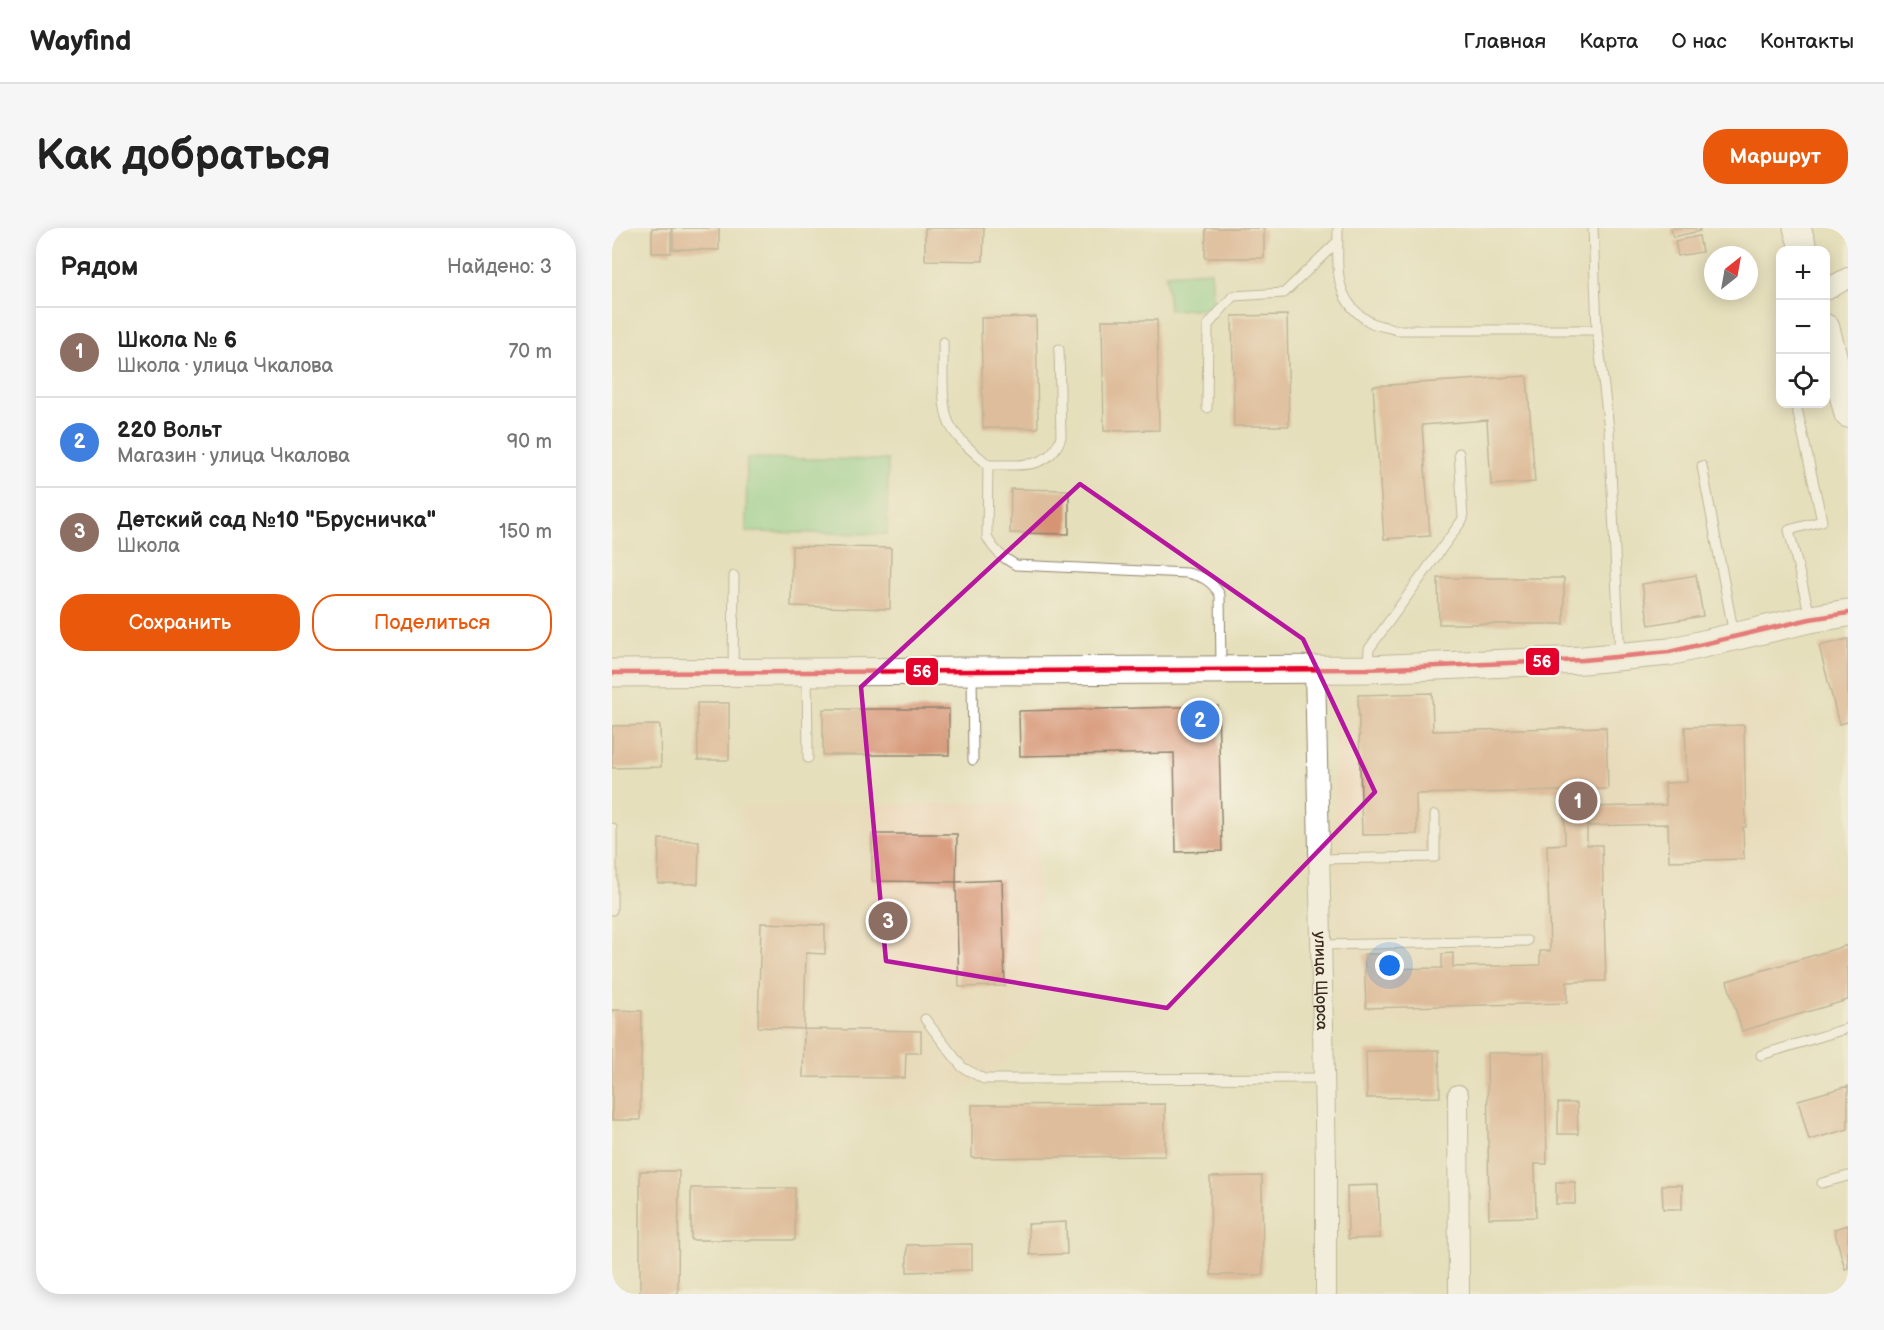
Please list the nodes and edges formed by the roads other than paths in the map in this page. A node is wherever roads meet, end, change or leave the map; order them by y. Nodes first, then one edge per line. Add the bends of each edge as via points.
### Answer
1 (1338, 228) edge
2 (1593, 228) edge
3 (1797, 228) edge
4 (1338, 241) junction
5 (1803, 246) edge
6 (1848, 278) edge
7 (1830, 288) edge
8 (1597, 330) junction
9 (944, 342) dead end
10 (1830, 344) edge
11 (1059, 348) dead end
12 (1207, 408) dead end
13 (1797, 408) edge
14 (1848, 414) edge
15 (1460, 453) dead end
16 (988, 465) junction
17 (1702, 466) dead end
18 (734, 576) dead end
19 (1848, 613) edge
20 (1810, 619) junction
21 (1734, 637) junction
22 (1620, 657) junction
23 (1315, 669) junction
24 (1367, 669) junction
25 (972, 670) junction
26 (1221, 670) junction
27 (734, 671) junction
28 (807, 671) junction
29 (612, 674) edge
30 (808, 758) dead end
31 (973, 760) dead end
32 (1435, 815) dead end
33 (612, 828) edge
34 (1318, 859) junction
35 (612, 910) edge
36 (1527, 941) dead end
37 (1321, 945) junction
38 (925, 1018) dead end
39 (1848, 1028) edge
40 (1761, 1055) dead end
41 (1324, 1078) junction
42 (1458, 1095) dead end
43 (1848, 1176) edge
44 (1822, 1183) dead end
45 (1326, 1294) edge
46 (1459, 1294) edge

1 - 4 lane
2 - 8 lane
3 - 5 street
4 - 8 lane via 1342,293 1351,308 1371,323 1397,330
4 - 12 lane via 1284,294 1233,296 1208,325
6 - 7 street
8 - 22 lane via 1609,429
9 - 16 lane via 949,422 962,441
10 - 14 street
11 - 16 lane via 1061,436 1057,449 1036,464
13 - 20 lane via 1822,521 1789,530
15 - 24 lane via 1463,519 1369,650
16 - 26 lane via 987,537 1003,558 1016,564 1201,576 1220,595
17 - 21 lane
18 - 27 lane
19 - 20 street
20 - 21 street
21 - 22 street via 1669,652
22 - 24 street
23 - 24 street
23 - 26 street
23 - 34 street, улица Щорса
25 - 26 street
25 - 28 street
25 - 31 lane
27 - 28 street
27 - 29 street
28 - 30 lane
32 - 34 lane via 1435,857
33 - 35 lane
34 - 37 street, улица Щорса
36 - 37 lane
37 - 41 street, улица Щорса
38 - 41 lane via 962,1067 984,1079
39 - 40 lane
41 - 45 street, улица Щорса
42 - 46 street
43 - 44 lane

